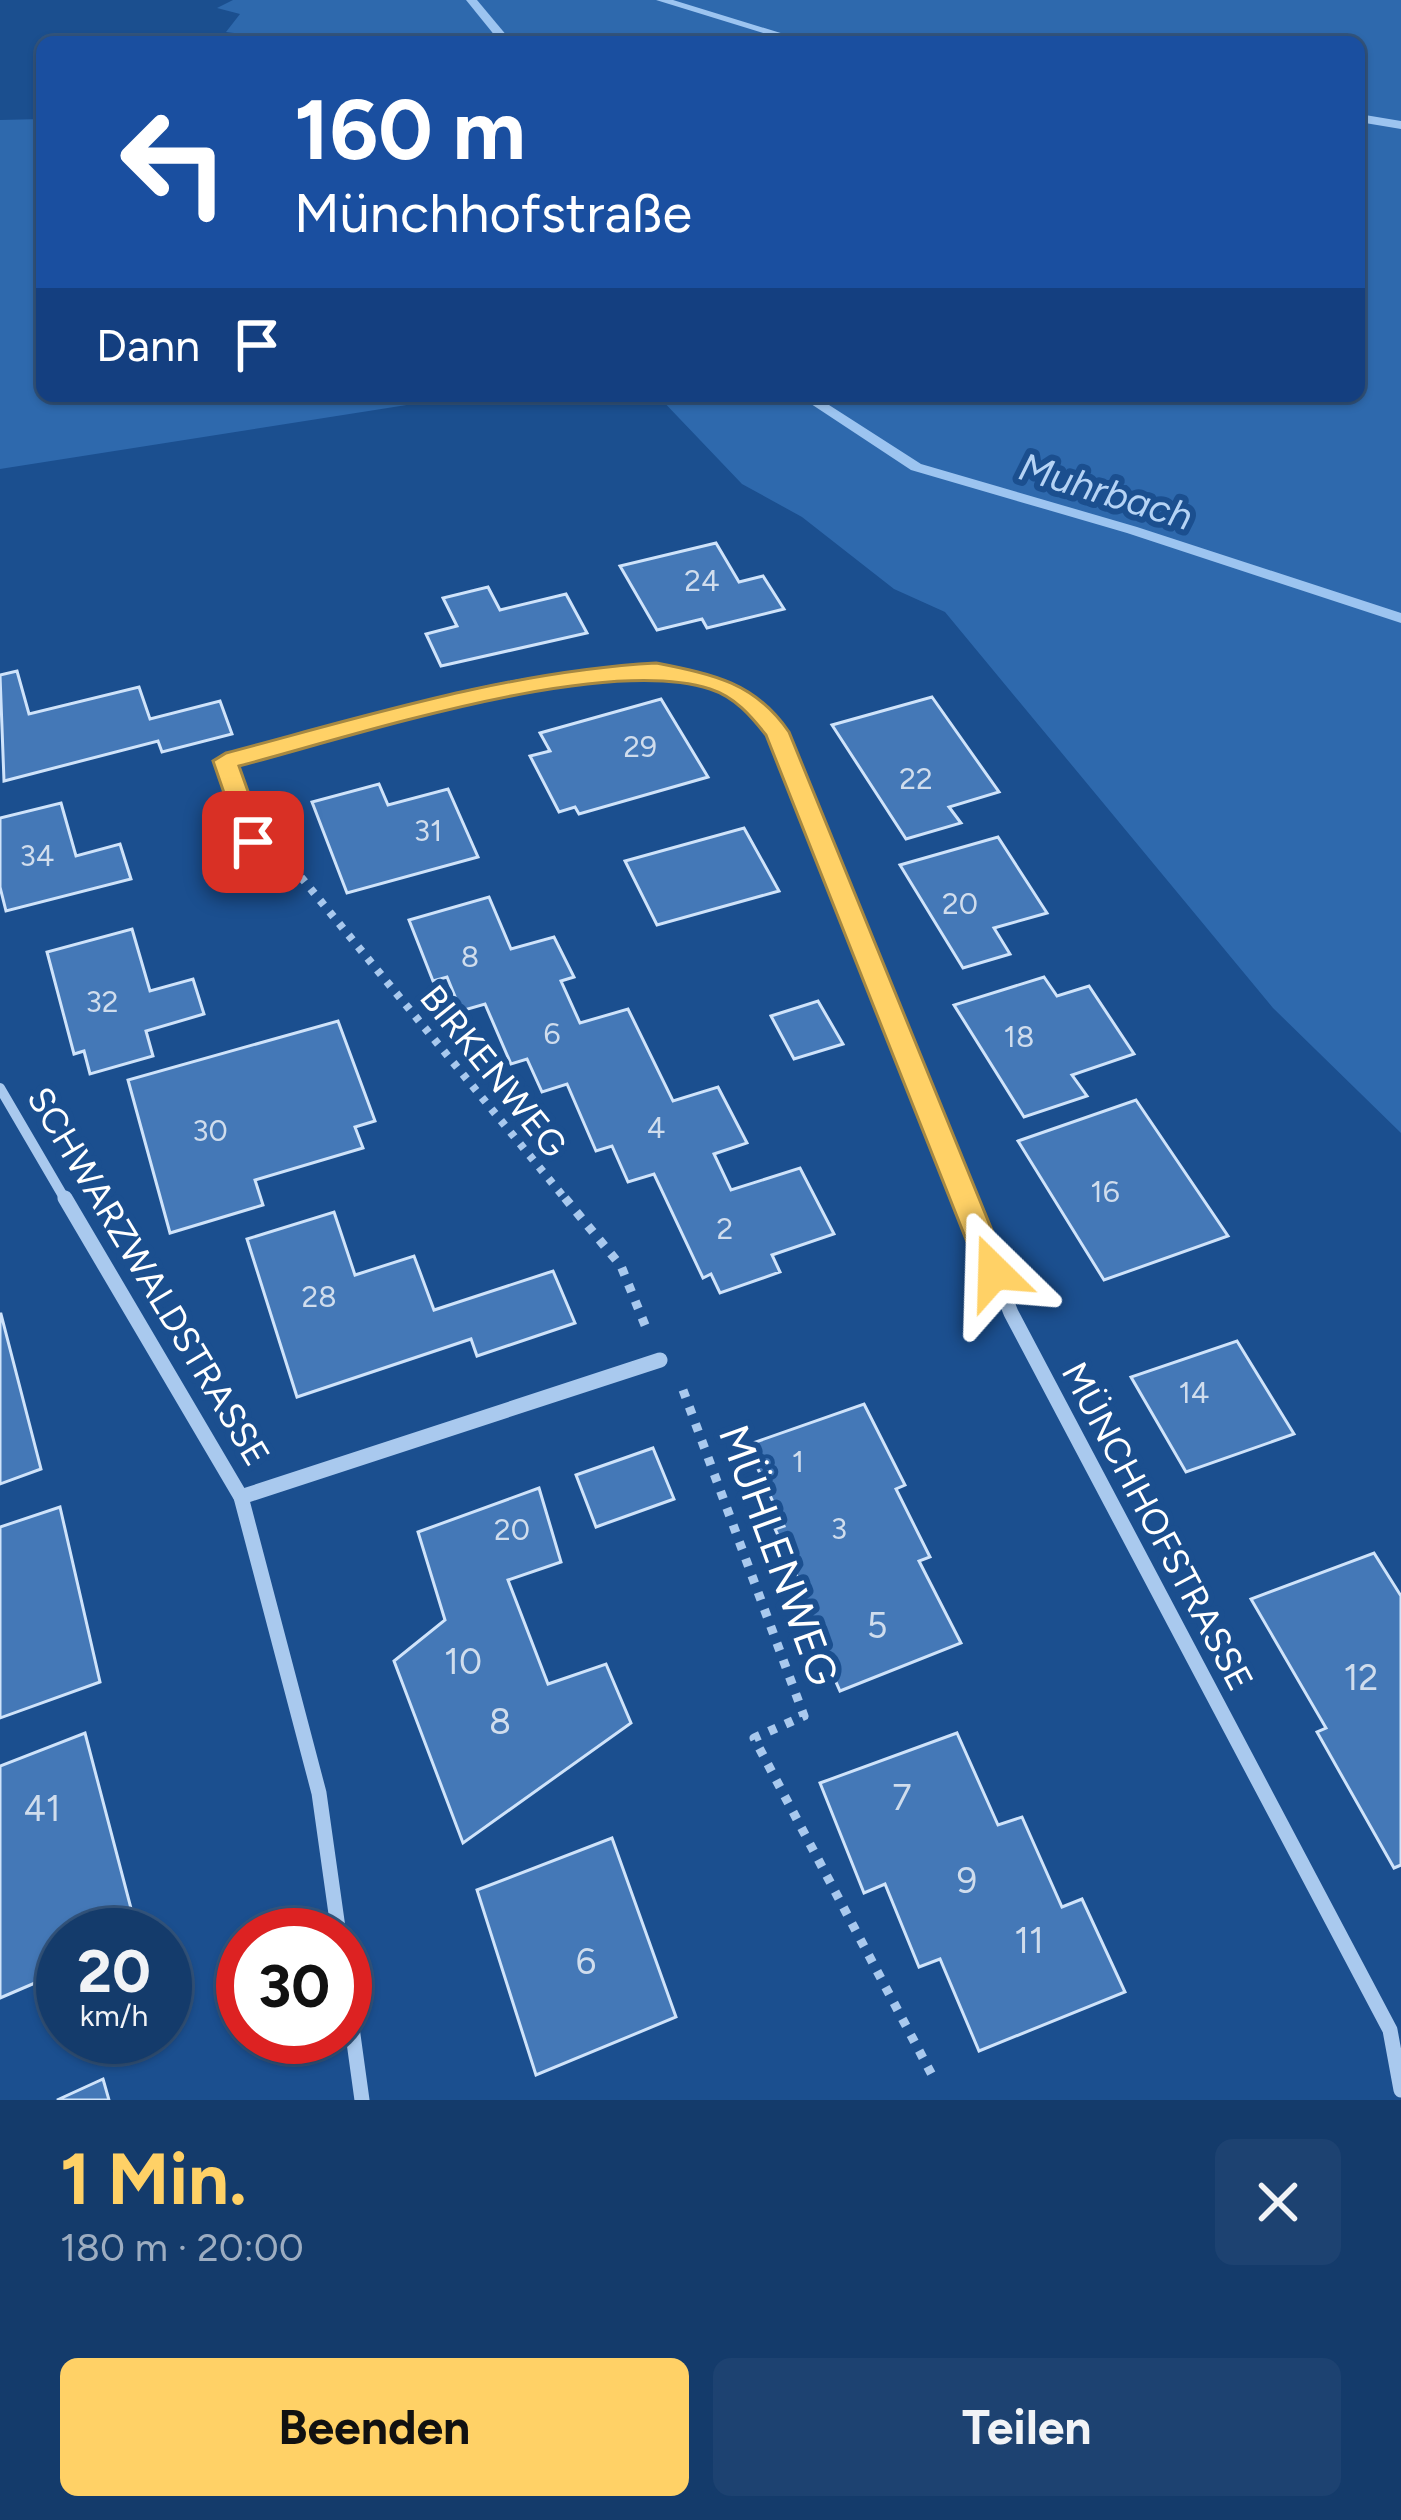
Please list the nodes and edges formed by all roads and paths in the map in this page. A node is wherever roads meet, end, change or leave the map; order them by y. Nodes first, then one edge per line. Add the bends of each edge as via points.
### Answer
1 (253, 842) joint
2 (0, 1088) edge
3 (660, 1360) junction
4 (241, 1497) junction
5 (335, 1908) edge
6 (357, 2064) edge
7 (932, 2075) dead end
8 (1401, 2090) edge
9 (362, 2100) edge

1 - 3 path, BIRKENWEG via 286,855 621,1267
1 - 8 street, MÜNCHHOFSTRASSE via 226,761 596,674 656,670 719,683 752,703 777,732 1011,1313 1390,2030
2 - 4 street, SCHWARZWALDSTRASSE
3 - 4 street, SCHWARZWALDSTRASSE
3 - 7 path, MÜHLENWEG via 671,1356 803,1716 754,1738
4 - 5 street, SCHWARZWALDSTRASSE via 319,1793
6 - 9 street

